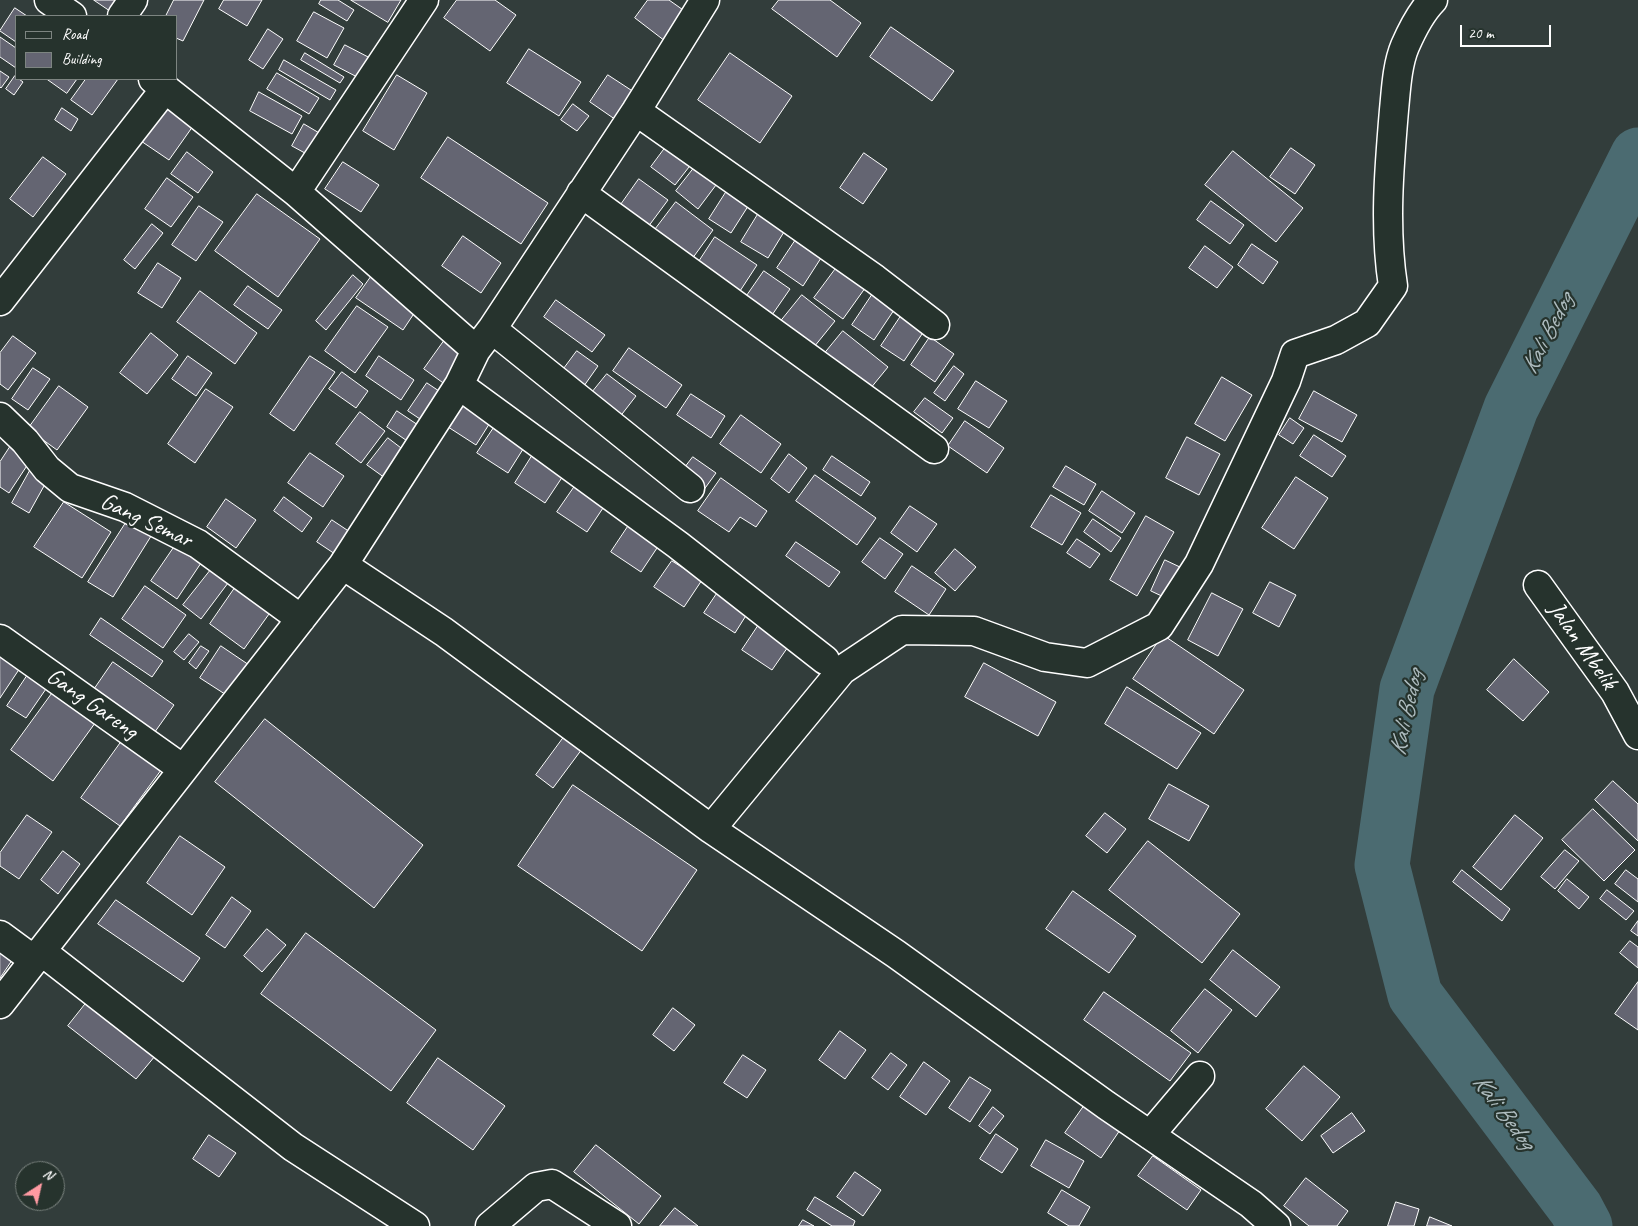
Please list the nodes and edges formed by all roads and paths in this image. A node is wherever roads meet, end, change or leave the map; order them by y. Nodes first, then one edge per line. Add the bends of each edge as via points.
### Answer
1 (49, 0) edge
2 (133, 0) edge
3 (424, 0) edge
4 (1433, 0) edge
5 (694, 3) edge
6 (71, 15) edge
7 (123, 15) edge
8 (159, 84) edge
9 (636, 111) junction
10 (296, 192) junction
11 (581, 193) junction
12 (0, 301) edge
13 (935, 325) dead end
14 (492, 329) junction
15 (476, 350) junction
16 (459, 385) junction
17 (0, 416) edge
18 (934, 449) dead end
19 (690, 488) dead end
20 (343, 566) junction
21 (1538, 585) dead end
22 (301, 619) junction
23 (0, 639) edge
24 (825, 660) dead end
25 (1638, 734) edge
26 (184, 769) junction
27 (711, 829) junction
28 (0, 935) edge
29 (38, 955) junction
30 (0, 1004) edge
31 (1200, 1076) dead end
32 (1150, 1135) junction
33 (415, 1226) edge
34 (490, 1226) edge
35 (617, 1226) edge
36 (1276, 1226) edge

1 - 6 street
2 - 7 street
3 - 10 street
4 - 27 street via 1405,47 1396,88 1390,152 1388,250 1393,286 1367,323 1336,340 1295,354 1286,381 1199,564 1160,626 1087,664 1046,657 974,631 902,630 842,670
5 - 9 street
8 - 10 street
8 - 12 street
9 - 11 street
9 - 13 street
10 - 15 street
11 - 14 street
11 - 18 street
14 - 15 street
14 - 19 street
15 - 16 street
16 - 20 street
16 - 24 street via 678,545
17 - 22 street, Gang Semar via 48,469 70,488 125,507 198,544
20 - 22 street
20 - 27 street via 444,632
21 - 25 street, Jalan Mbelik via 1615,692
22 - 26 street
23 - 26 street, Gang Gareng
26 - 29 street
27 - 32 street via 896,954
28 - 29 street
29 - 30 street
29 - 33 street via 293,1147
31 - 32 street
32 - 36 street via 1251,1204
34 - 35 street via 536,1188 552,1184

